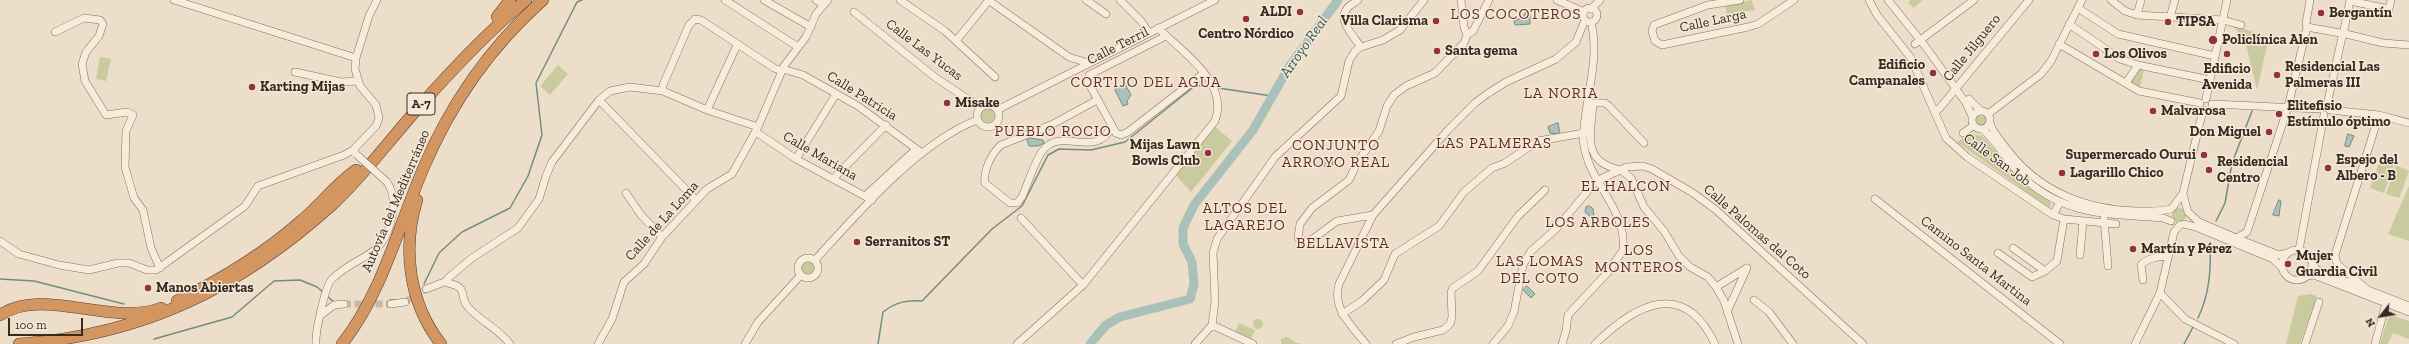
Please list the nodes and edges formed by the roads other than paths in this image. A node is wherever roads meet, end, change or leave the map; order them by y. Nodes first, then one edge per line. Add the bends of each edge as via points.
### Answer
1 (174, 0) edge
2 (377, 0) edge
3 (510, 0) edge
4 (516, 0) edge
5 (526, 0) edge
6 (543, 0) edge
7 (725, 0) edge
8 (764, 0) edge
9 (816, 0) edge
10 (900, 0) edge
11 (989, 0) edge
12 (1086, 0) edge
13 (1120, 0) edge
14 (1215, 0) edge
15 (1358, 0) edge
16 (1424, 0) edge
17 (1461, 0) edge
18 (1489, 0) edge
19 (1557, 0) edge
20 (1600, 0) edge
21 (1740, 0) edge
22 (1794, 0) edge
23 (1869, 0) edge
24 (1888, 0) edge
25 (1894, 0) edge
26 (1974, 0) edge
27 (2028, 0) edge
28 (2082, 0) edge
29 (2111, 0) edge
30 (2141, 0) edge
31 (2175, 0) edge
32 (2227, 0) edge
33 (2310, 0) edge
34 (2350, 0) edge
35 (2391, 0) edge
36 (184, 2) edge
37 (826, 2) edge
38 (1353, 2) edge
39 (1707, 2) edge
40 (2078, 8) junction
41 (1591, 9) junction
42 (854, 12) dead end
43 (1584, 12) junction
44 (1106, 14) dead end
45 (2137, 15) junction
46 (497, 17) junction
47 (2170, 17) junction
48 (2223, 20) junction
49 (1588, 21) junction
50 (2069, 24) junction
51 (2240, 25) dead end
52 (811, 27) junction
53 (2307, 27) junction
54 (1158, 28) junction
55 (55, 32) dead end
56 (1149, 33) junction
57 (2343, 33) junction
58 (1467, 35) junction
59 (1166, 36) junction
60 (1920, 40) junction
61 (956, 41) junction
62 (2059, 44) junction
63 (737, 45) junction
64 (2409, 45) edge
65 (798, 47) junction
66 (1361, 47) junction
67 (2215, 56) junction
68 (1068, 57) junction
69 (356, 58) junction
70 (1088, 63) junction
71 (2138, 65) junction
72 (783, 70) junction
73 (295, 72) dead end
74 (1067, 73) junction
75 (1204, 73) junction
76 (995, 77) dead end
77 (2210, 80) junction
78 (358, 81) junction
79 (2126, 83) junction
80 (1957, 87) junction
81 (663, 91) junction
82 (836, 94) junction
83 (600, 100) junction
84 (1097, 100) junction
85 (1590, 103) junction
86 (2203, 104) junction
87 (980, 107) junction
88 (2288, 107) junction
89 (707, 110) junction
90 (997, 110) junction
91 (1980, 110) junction
92 (2325, 110) junction
93 (1934, 111) junction
94 (1988, 114) junction
95 (2379, 115) junction
96 (1972, 116) junction
97 (977, 120) junction
98 (1990, 123) junction
99 (2409, 123) edge
100 (886, 125) junction
101 (1112, 126) junction
102 (1973, 126) junction
103 (757, 129) junction
104 (1982, 129) junction
105 (1963, 132) dead end
106 (1584, 134) junction
107 (1644, 143) dead end
108 (919, 151) junction
109 (354, 152) junction
110 (430, 155) junction
111 (796, 159) junction
112 (356, 170) junction
113 (1621, 170) junction
114 (833, 179) junction
115 (1596, 181) junction
116 (1546, 190) dead end
117 (626, 193) dead end
118 (2183, 193) junction
119 (869, 198) junction
120 (1875, 199) dead end
121 (696, 200) junction
122 (2060, 202) junction
123 (2172, 208) junction
124 (2188, 211) junction
125 (321, 213) junction
126 (1373, 215) junction
127 (2053, 215) junction
128 (2104, 215) junction
129 (1021, 218) dead end
130 (2064, 219) junction
131 (2083, 221) junction
132 (2171, 222) junction
133 (2104, 224) junction
134 (2116, 224) dead end
135 (2182, 224) junction
136 (2174, 232) junction
137 (662, 237) junction
138 (2236, 238) junction
139 (0, 241) edge
140 (2013, 248) dead end
141 (2299, 250) junction
142 (1998, 252) dead end
143 (2287, 253) junction
144 (2080, 256) dead end
145 (2168, 257) junction
146 (814, 260) junction
147 (2312, 263) junction
148 (2108, 266) dead end
149 (160, 268) junction
150 (2282, 268) junction
151 (2045, 271) junction
152 (801, 275) junction
153 (2307, 276) junction
154 (2143, 280) dead end
155 (447, 281) junction
156 (1083, 285) junction
157 (1716, 286) junction
158 (426, 289) tunnel mouth
159 (2369, 290) junction
160 (2160, 293) junction
161 (1754, 300) dead end
162 (405, 302) tunnel mouth
163 (2319, 302) dead end
164 (2386, 303) junction
165 (344, 304) tunnel mouth
166 (391, 304) tunnel mouth
167 (2409, 306) edge
168 (1727, 312) junction
169 (2409, 312) edge
170 (1342, 314) junction
171 (0, 315) edge
172 (321, 315) junction
173 (1212, 325) junction
174 (344, 342) edge
175 (19, 344) edge
176 (316, 344) edge
177 (441, 344) edge
178 (510, 344) edge
179 (598, 344) edge
180 (745, 344) edge
181 (1018, 344) edge
182 (1195, 344) edge
183 (1253, 344) edge
184 (1366, 344) edge
185 (1396, 344) edge
186 (1493, 344) edge
187 (1562, 344) edge
188 (1595, 344) edge
189 (1715, 344) edge
190 (1738, 344) edge
191 (1793, 344) edge
192 (1863, 344) edge
193 (2060, 344) edge
194 (2135, 344) edge
195 (2234, 344) edge
196 (2305, 344) edge
197 (2375, 344) edge

1 - 36 street
2 - 69 street via 369,16
3 - 46 highway
4 - 46 highway
5 - 125 highway, Autovía del Mediterráneo / A-7 via 459,63 358,177
6 - 110 highway, Autovía del Mediterráneo / A-7 via 495,49 443,128
7 - 65 street
8 - 52 street
9 - 37 street
10 - 61 street
11 - 61 street
11 - 68 street
12 - 44 street
13 - 56 street
14 - 54 street
15 - 38 street
16 - 66 street via 1400,30 1383,40
17 - 58 street
18 - 58 street via 1473,31
19 - 43 street
20 - 41 street
21 - 39 street
22 - 39 street, Calle Larga via 1758,24 1748,27 1662,45 1655,41 1652,31 1654,26
23 - 93 street, Calle San Job via 1877,15 1911,58
24 - 60 street
25 - 60 street
26 - 60 street
27 - 80 street, Calle Jilguero
28 - 40 street
29 - 45 street via 2125,11
30 - 45 street
31 - 47 street
32 - 48 street
33 - 53 street
34 - 35 street via 2389,9
34 - 57 street
36 - 69 street
37 - 52 street, Calle de La Loma via 816,14
38 - 66 street via 1344,12 1344,20
40 - 50 street
40 - 67 street via 2118,34
41 - 43 street
41 - 49 street via 1596,15
42 - 87 street, Calle Las Yucas via 936,78
43 - 49 street
45 - 47 street
46 - 112 highway via 433,81
47 - 48 street
48 - 51 street
48 - 67 street
49 - 85 street via 1595,41
49 - 126 street via 1576,42 1556,59 1506,82 1475,103
50 - 62 street
50 - 71 street via 2120,59
52 - 65 street, Calle de La Loma
53 - 57 street
53 - 88 street
54 - 56 street
54 - 59 street
55 - 149 street via 84,18 100,20 103,24 99,36 86,52 82,73 106,115 127,112 133,115 126,131 125,167 134,198 143,210 151,248
56 - 70 street
57 - 64 street via 2383,43
57 - 92 street
58 - 126 street via 1464,43 1435,73 1406,86 1394,95 1387,106 1379,131 1357,163 1349,180 1312,208 1300,224 1298,238 1302,242 1310,241 1337,221
59 - 75 street
59 - 84 street, Calle Terril via 1092,72 1088,82
60 - 80 street
61 - 76 street
62 - 79 street
62 - 94 street via 2041,74
63 - 72 street, Calle Patricia
63 - 81 street, Calle Patricia via 701,20 695,19 689,26 663,85
63 - 89 street
65 - 72 street, Calle de La Loma
66 - 173 street via 1349,61 1341,96 1275,157 1216,242 1213,253 1215,301
67 - 77 street
68 - 70 street
68 - 74 street via 1070,67
69 - 78 street
70 - 74 street
71 - 77 street
71 - 79 street
72 - 82 street, Calle Patricia via 803,75
72 - 103 street, Calle de La Loma
73 - 78 street via 340,82
74 - 90 street
75 - 101 street via 1128,132 1121,135 1116,133
75 - 156 street via 1218,101 1215,121
77 - 86 street
78 - 109 street via 376,105 379,118 376,126
79 - 86 street via 2139,91
80 - 91 street via 1974,107
80 - 93 street, Calle Jilguero via 1939,109
80 - 96 street
81 - 83 street, Calle Mariana via 618,88
81 - 89 street, Calle Mariana
82 - 100 street, Calle Patricia
82 - 111 street
83 - 121 street
83 - 155 street, Calle Mariana via 552,162 539,199 518,228 472,258
84 - 101 street, Calle Terril
84 - 101 street via 1053,124 1001,145 995,150 985,172 985,183 1010,203 1017,203 1041,153 1047,146 1056,141 1096,143 1104,139
85 - 106 street
85 - 107 street via 1605,103
85 - 113 street, Calle Palomas del Coto via 1590,147 1594,157 1600,164
86 - 88 street
86 - 118 street
87 - 90 street via 989,104
87 - 97 street
88 - 92 street
88 - 138 street via 2247,232
89 - 103 street, Calle Mariana
90 - 97 street via 998,119 993,126 984,126
91 - 94 street
91 - 96 street
92 - 95 street
92 - 141 street
93 - 127 street, Calle San Job via 1942,133 1967,157
94 - 98 street
95 - 99 street
95 - 159 street via 2334,255 2337,264
96 - 102 street
97 - 108 street
98 - 104 street
98 - 123 street via 1996,136 2025,170 2064,196 2104,208 2154,211
100 - 108 street, Calle Patricia
100 - 114 street
102 - 104 street
102 - 105 street
103 - 111 street, Calle Mariana
103 - 121 street, Calle de La Loma via 732,174 707,189
104 - 122 street via 2021,175
106 - 115 street via 1586,158
106 - 170 street via 1538,141 1505,163 1492,168 1464,192 1439,226 1395,254 1384,280 1362,301
108 - 119 street
109 - 149 street via 258,186 244,206
109 - 172 street, bridge via 387,182 394,202 391,223 386,238 377,248 332,279 325,290
110 - 174 highway, Autovía del Mediterráneo / A-7 via 386,265 365,309
110 - 177 highway via 412,220 410,267 420,310
111 - 114 street, Calle Mariana
112 - 125 highway
112 - 171 highway via 266,249 171,304 143,313 118,314 50,305 12,309
113 - 115 street, Calle Palomas del Coto
113 - 157 street via 1631,178 1644,207 1664,231 1684,262 1708,277
113 - 192 street, Calle Palomas del Coto via 1636,166 1647,167 1693,193 1716,210
114 - 119 street, Calle Mariana
115 - 186 street via 1556,229 1529,255 1523,265 1514,312 1508,326
115 - 187 street via 1618,216 1623,250 1609,271 1568,315
116 - 185 street via 1518,216 1478,271 1453,288 1452,317 1447,328
117 - 137 street
118 - 123 street
118 - 124 street
119 - 146 street
120 - 193 street, Camino Santa Martina
121 - 137 street, Calle de La Loma
122 - 127 street
122 - 128 street
123 - 124 street via 2179,205
123 - 132 street via 2169,215
124 - 135 street via 2188,219
124 - 138 street via 2199,222
125 - 175 highway, Autovía del Mediterráneo / A-7 via 284,246 253,267 189,303 145,321 102,333
126 - 170 street via 1339,284 1337,301
127 - 130 street, Calle San Job
128 - 132 street via 2163,218
128 - 133 street
129 - 156 street
130 - 131 street, Calle San Job
130 - 151 street via 2057,261
131 - 133 street, Calle San Job
131 - 144 street
132 - 135 street
132 - 136 street
133 - 134 street, Calle San Job
133 - 148 street
135 - 136 street
135 - 150 street via 2196,227 2273,259
136 - 145 street
137 - 179 street, Calle de La Loma via 647,261 623,284 612,319
138 - 143 street via 2279,255
139 - 149 street via 19,254 59,265 89,270 118,263 129,263 147,270
140 - 151 street
141 - 143 street
141 - 147 street via 2308,255
142 - 151 street via 2032,277
143 - 150 street via 2282,260
145 - 154 street via 2160,256 2144,262 2141,265
145 - 160 street
146 - 152 street via 806,258 800,262 798,268
146 - 152 street via 818,268 815,275 808,278
147 - 153 street
147 - 159 street via 2317,270
150 - 153 street via 2292,279
152 - 180 street via 763,316
153 - 164 street via 2314,275
155 - 158 street
155 - 178 street via 459,286 467,306
156 - 181 street
157 - 168 street
157 - 168 street via 1747,268
159 - 167 street
160 - 194 street
160 - 195 street via 2185,319
161 - 191 street via 1769,312
162 - 166 street
163 - 196 street
164 - 169 street
164 - 197 street
165 - 172 street via 334,305
168 - 190 street
170 - 184 street
172 - 176 street
173 - 182 street
173 - 183 street
188 - 189 street via 1615,325 1635,313 1672,304 1682,305 1695,314

